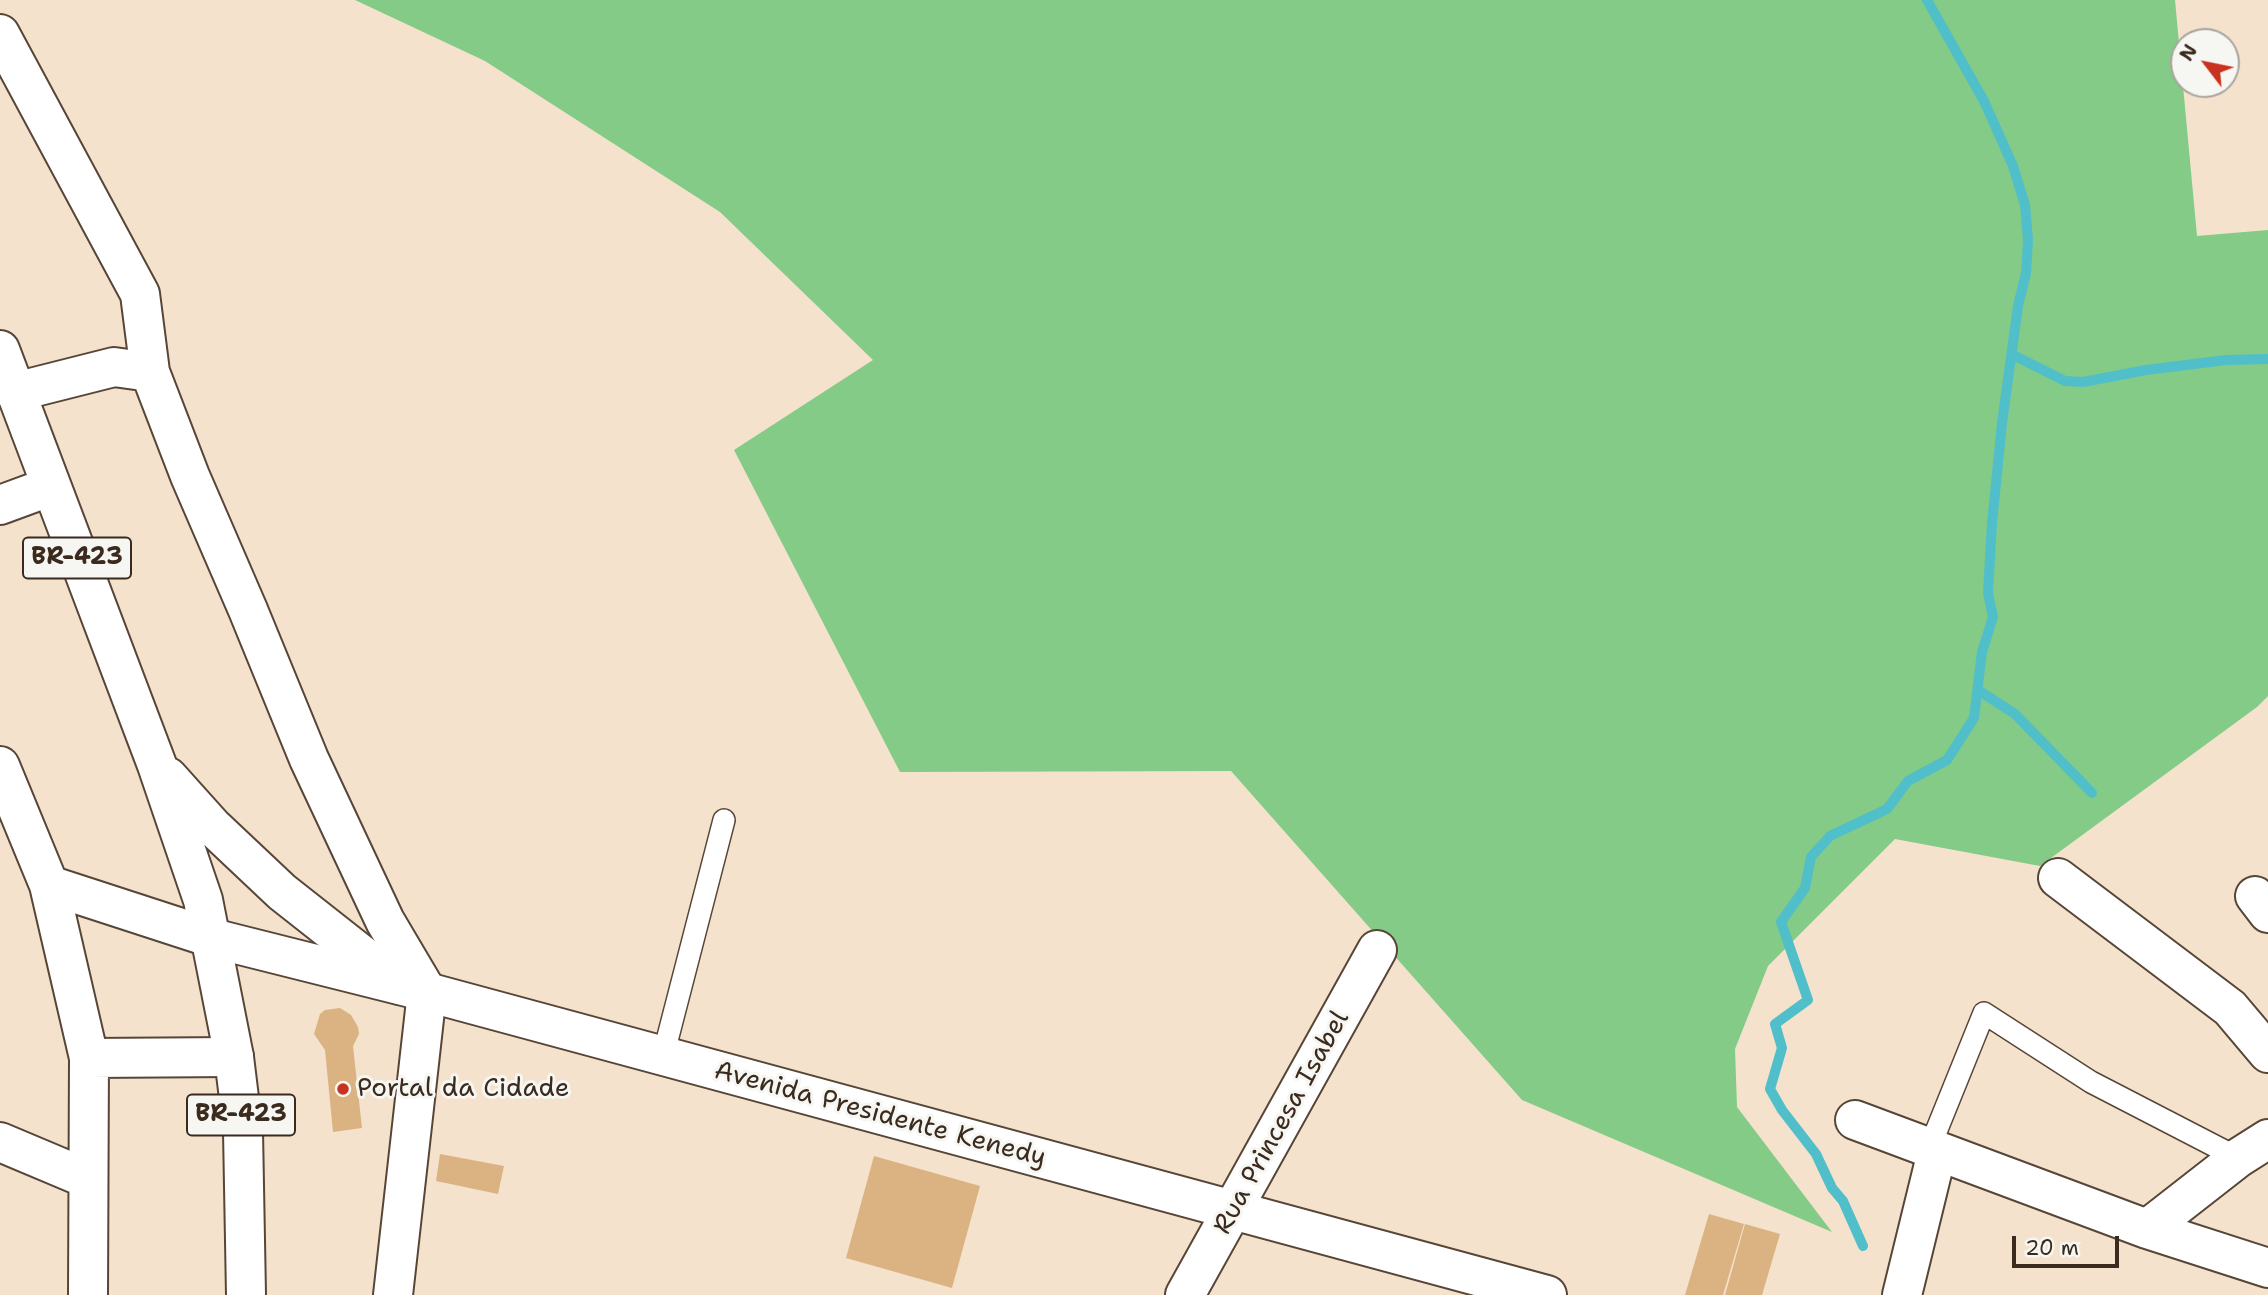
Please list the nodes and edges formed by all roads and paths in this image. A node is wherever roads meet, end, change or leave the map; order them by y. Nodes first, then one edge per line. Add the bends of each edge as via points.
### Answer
1 (0, 34) edge
2 (0, 349) edge
3 (150, 372) junction
4 (15, 392) junction
5 (49, 487) junction
6 (0, 505) edge
7 (157, 765) junction
8 (0, 766) edge
9 (724, 820) dead end
10 (2057, 878) dead end
11 (49, 885) junction
12 (212, 938) junction
13 (1377, 950) dead end
14 (413, 989) junction
15 (2268, 1053) edge
16 (234, 1056) junction
17 (663, 1056) junction
18 (89, 1058) junction
19 (1855, 1120) dead end
20 (0, 1142) edge
21 (2253, 1149) edge
22 (1933, 1150) junction
23 (88, 1179) junction
24 (1234, 1211) junction
25 (2147, 1229) junction
26 (2268, 1268) edge
27 (88, 1295) edge
28 (246, 1295) edge
29 (393, 1295) edge
30 (1185, 1295) edge
31 (1547, 1295) edge
32 (1902, 1295) edge

1 - 3 street via 140,294
2 - 4 street, BR-423
3 - 4 street via 114,367
3 - 14 street via 309,759
4 - 5 street, BR-423
5 - 6 street
5 - 7 street, BR-423
7 - 12 street, BR-423 via 204,900
7 - 14 street via 212,826 282,892
8 - 11 street
9 - 17 lane
10 - 15 street via 2230,1008
11 - 12 street, Avenida Presidente Kenedy
11 - 18 street
12 - 14 street, Avenida Presidente Kenedy
12 - 16 street, BR-423
13 - 24 street, Rua Princesa Isabel
14 - 17 street, Avenida Presidente Kenedy
14 - 29 street
16 - 18 street
16 - 28 street, BR-423 via 243,1131
17 - 24 street, Avenida Presidente Kenedy
18 - 23 street
19 - 22 street
20 - 23 street
21 - 22 lane via 2091,1082 1984,1013
21 - 25 street
22 - 25 street
22 - 32 street
23 - 27 street
24 - 30 street, Rua Princesa Isabel
24 - 31 street, Avenida Presidente Kenedy
25 - 26 street

